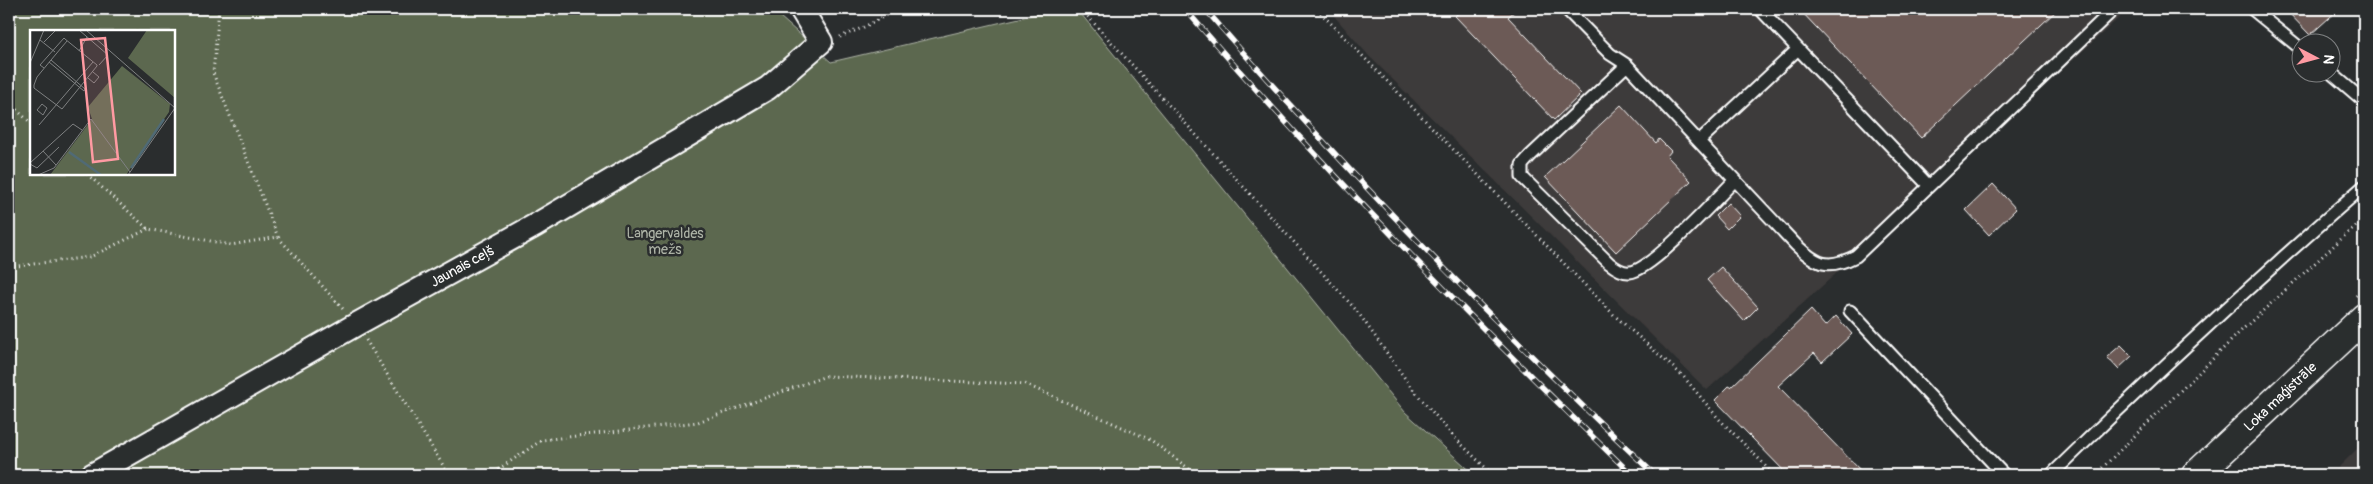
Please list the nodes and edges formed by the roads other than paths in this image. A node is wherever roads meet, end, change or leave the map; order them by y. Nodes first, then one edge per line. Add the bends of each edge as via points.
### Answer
1 (801, 9) edge
2 (1566, 9) edge
3 (1760, 9) edge
4 (2114, 9) edge
5 (2252, 9) edge
6 (2290, 40) edge
7 (1798, 49) junction
8 (1627, 65) junction
9 (2340, 81) edge
10 (2364, 101) edge
11 (1699, 141) junction
12 (1735, 180) junction
13 (1929, 186) junction
14 (2364, 186) edge
15 (1850, 311) dead end
16 (2364, 318) edge
17 (92, 475) edge
18 (2004, 475) edge
19 (2051, 475) edge
20 (2196, 475) edge

1 - 17 street, Jaunais ceļš via 821,42 768,88 536,225
2 - 8 lane via 1610,54
3 - 7 lane
4 - 13 lane
5 - 6 lane
7 - 11 lane
7 - 13 lane
8 - 11 lane
8 - 12 lane via 1530,156 1522,165 1522,177 1609,263 1629,272 1644,268
9 - 10 lane
11 - 12 lane
12 - 13 lane via 1813,260 1827,264 1841,263 1856,256
14 - 19 lane via 2132,396
15 - 18 lane
16 - 20 main road, Loka maģistrāle

